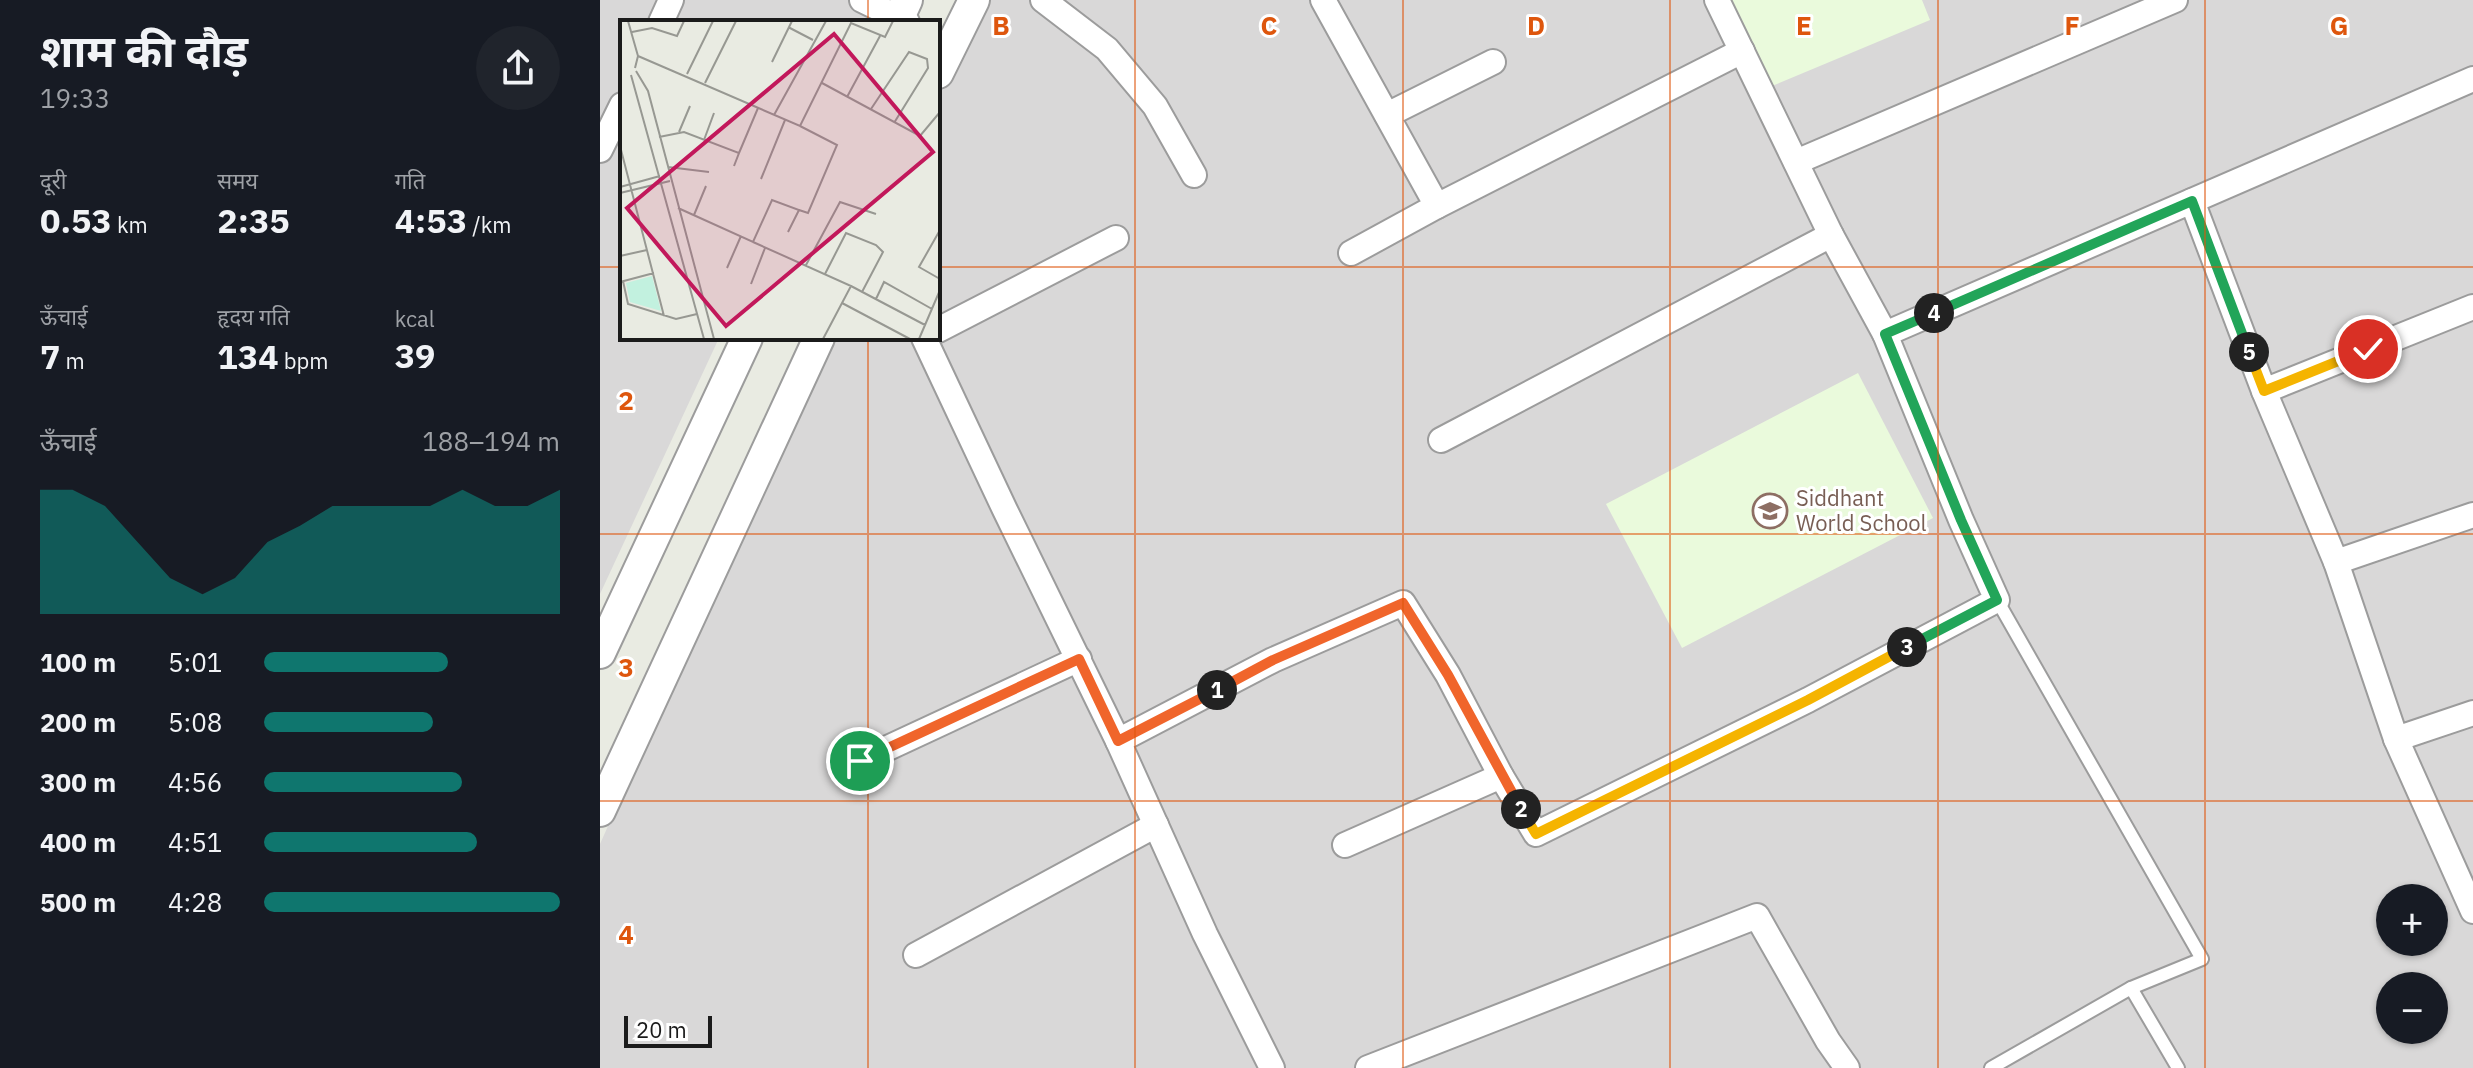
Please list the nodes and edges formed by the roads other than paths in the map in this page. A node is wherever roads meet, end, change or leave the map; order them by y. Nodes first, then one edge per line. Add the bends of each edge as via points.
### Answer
1 (671, 0) edge
2 (862, 0) edge
3 (1043, 0) edge
4 (1323, 0) edge
5 (1717, 0) edge
6 (2175, 0) edge
7 (967, 3) edge
8 (903, 15) edge
9 (662, 20) edge
10 (1742, 51) junction
11 (942, 52) edge
12 (1493, 62) dead end
13 (2473, 79) edge
14 (600, 95) edge
15 (620, 104) edge
16 (620, 109) edge
17 (1387, 115) junction
18 (600, 150) edge
19 (1796, 162) junction
20 (1194, 175) dead end
21 (2192, 201) junction
22 (1437, 206) junction
23 (1831, 235) junction
24 (1116, 238) dead end
25 (1351, 253) dead end
26 (2473, 307) edge
27 (940, 329) edge
28 (1885, 334) junction
29 (746, 340) edge
30 (818, 340) edge
31 (925, 340) edge
32 (2264, 391) junction
33 (1441, 440) dead end
34 (2473, 515) edge
35 (2336, 562) junction
36 (1997, 600) junction
37 (600, 653) edge
38 (1079, 659) junction
39 (2473, 713) edge
40 (2396, 739) junction
41 (1118, 741) junction
42 (860, 761) dead end
43 (1501, 776) junction
44 (600, 811) edge
45 (1156, 825) junction
46 (1345, 845) dead end
47 (2473, 911) edge
48 (916, 955) dead end
49 (2131, 988) junction
50 (1272, 1068) edge
51 (1368, 1068) edge
52 (1847, 1068) edge
53 (1991, 1068) edge
54 (2178, 1068) edge

1 - 9 street
2 - 8 street
3 - 20 street via 1107,49 1155,106
4 - 17 street
5 - 10 street
6 - 19 street
7 - 11 street
10 - 19 street
10 - 22 street
12 - 17 street
13 - 21 street
14 - 15 street
16 - 18 street
17 - 22 street
19 - 23 street
21 - 28 street
21 - 32 street
22 - 25 street
23 - 28 street
23 - 33 street
24 - 27 street
26 - 32 street
28 - 36 street
29 - 37 street
30 - 44 street
31 - 38 street
32 - 35 street
34 - 35 street
35 - 40 street
36 - 43 street via 1536,834
36 - 49 lane via 2202,959
38 - 41 street
38 - 42 street
39 - 40 street
40 - 47 street
41 - 43 street via 1273,660 1403,603
41 - 45 street
43 - 46 street
45 - 48 street
45 - 50 street
49 - 53 lane
49 - 54 lane
51 - 52 street via 1757,916

